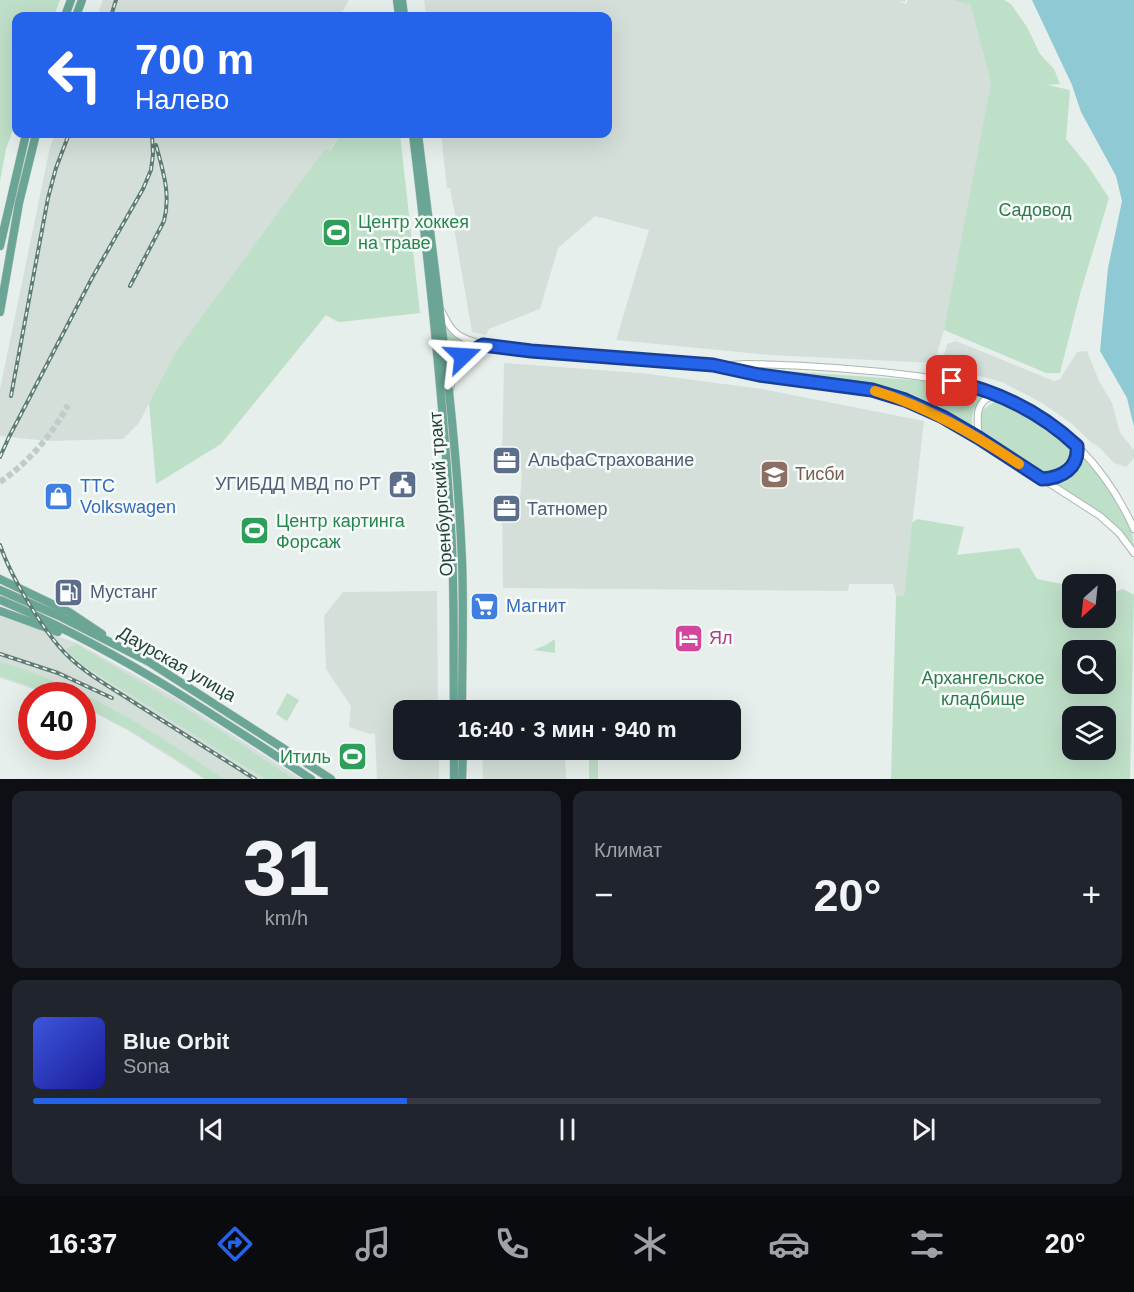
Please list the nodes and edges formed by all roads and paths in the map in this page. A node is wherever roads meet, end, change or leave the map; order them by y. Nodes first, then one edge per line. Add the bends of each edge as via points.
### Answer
1 (25, 138) edge
2 (35, 138) edge
3 (413, 138) edge
4 (418, 138) edge
5 (0, 246) edge
6 (439, 306) junction
7 (0, 312) edge
8 (483, 345) junction
9 (713, 365) junction
10 (449, 392) junction
11 (999, 394) junction
12 (979, 438) junction
13 (1077, 446) junction
14 (1042, 479) junction
15 (1134, 529) edge
16 (1134, 553) edge
17 (0, 579) edge
18 (1, 590) edge
19 (0, 600) edge
20 (0, 611) edge
21 (115, 645) junction
22 (110, 653) junction
23 (454, 700) edge
24 (462, 700) edge
25 (454, 760) edge
26 (463, 760) edge
27 (311, 779) edge
28 (331, 779) edge
29 (454, 779) edge
30 (462, 779) edge

1 - 5 main road
2 - 7 main road
3 - 23 main road, Оренбургский тракт via 444,426 453,562
4 - 6 main road, Оренбургский тракт
6 - 8 street via 457,335
6 - 10 main road, Оренбургский тракт
8 - 9 street
8 - 10 street via 457,364
9 - 11 street via 894,373 952,381
9 - 12 street via 872,390 925,408
10 - 24 main road, Оренбургский тракт via 462,561
11 - 12 street via 988,398 979,408
11 - 13 street via 1046,420
12 - 14 street
13 - 14 street via 1071,468 1060,477
13 - 15 street via 1113,489
14 - 16 street via 1100,516
17 - 21 main road via 69,612
18 - 21 main road, Даурская улица
19 - 22 main road
20 - 22 main road
21 - 28 main road, Даурская улица via 176,678
22 - 27 main road, Даурская улица
25 - 29 main road
26 - 30 main road

